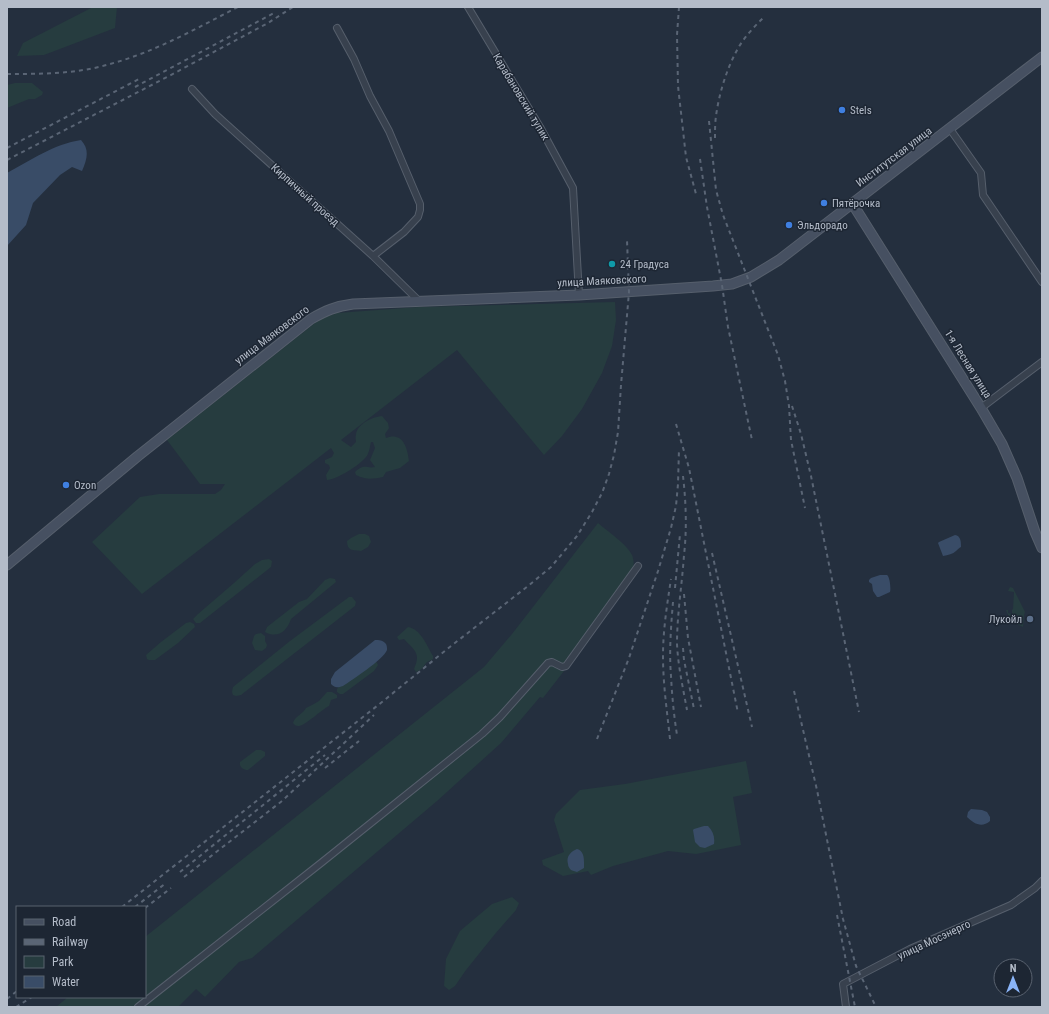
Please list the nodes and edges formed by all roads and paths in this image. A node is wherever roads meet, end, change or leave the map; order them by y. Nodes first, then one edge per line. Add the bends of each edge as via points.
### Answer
1 (468, 7) edge
2 (337, 28) dead end
3 (1040, 62) edge
4 (192, 89) dead end
5 (950, 129) junction
6 (852, 203) junction
7 (373, 256) junction
8 (1042, 282) edge
9 (712, 286) joint
10 (579, 295) junction
11 (419, 301) junction
12 (1042, 362) edge
13 (981, 408) junction
14 (1042, 548) edge
15 (7, 565) edge
16 (638, 566) dead end
17 (1042, 881) edge
18 (138, 1007) edge
19 (846, 1007) edge

1 - 10 street, Карабановский тупик via 574,188
2 - 7 street via 389,131 420,204 418,217 404,232
3 - 5 street, Институтская улица
4 - 7 street, Кирпичный проезд via 220,119
5 - 6 street, Институтская улица
5 - 8 street via 981,173 983,195
6 - 9 street, Институтская улица via 757,274 732,284
6 - 13 street, 1-я Лесная улица
7 - 11 street, Кирпичный проезд
9 - 10 street, улица Маяковского
10 - 11 street, улица Маяковского
11 - 15 street, улица Маяковского via 340,306 311,319 138,456
12 - 13 street
13 - 14 street, 1-я Лесная улица via 1002,444 1017,478
16 - 18 street via 566,666 548,663 482,734
17 - 19 street, улица Мосэнерго via 1011,905 910,949 843,984

